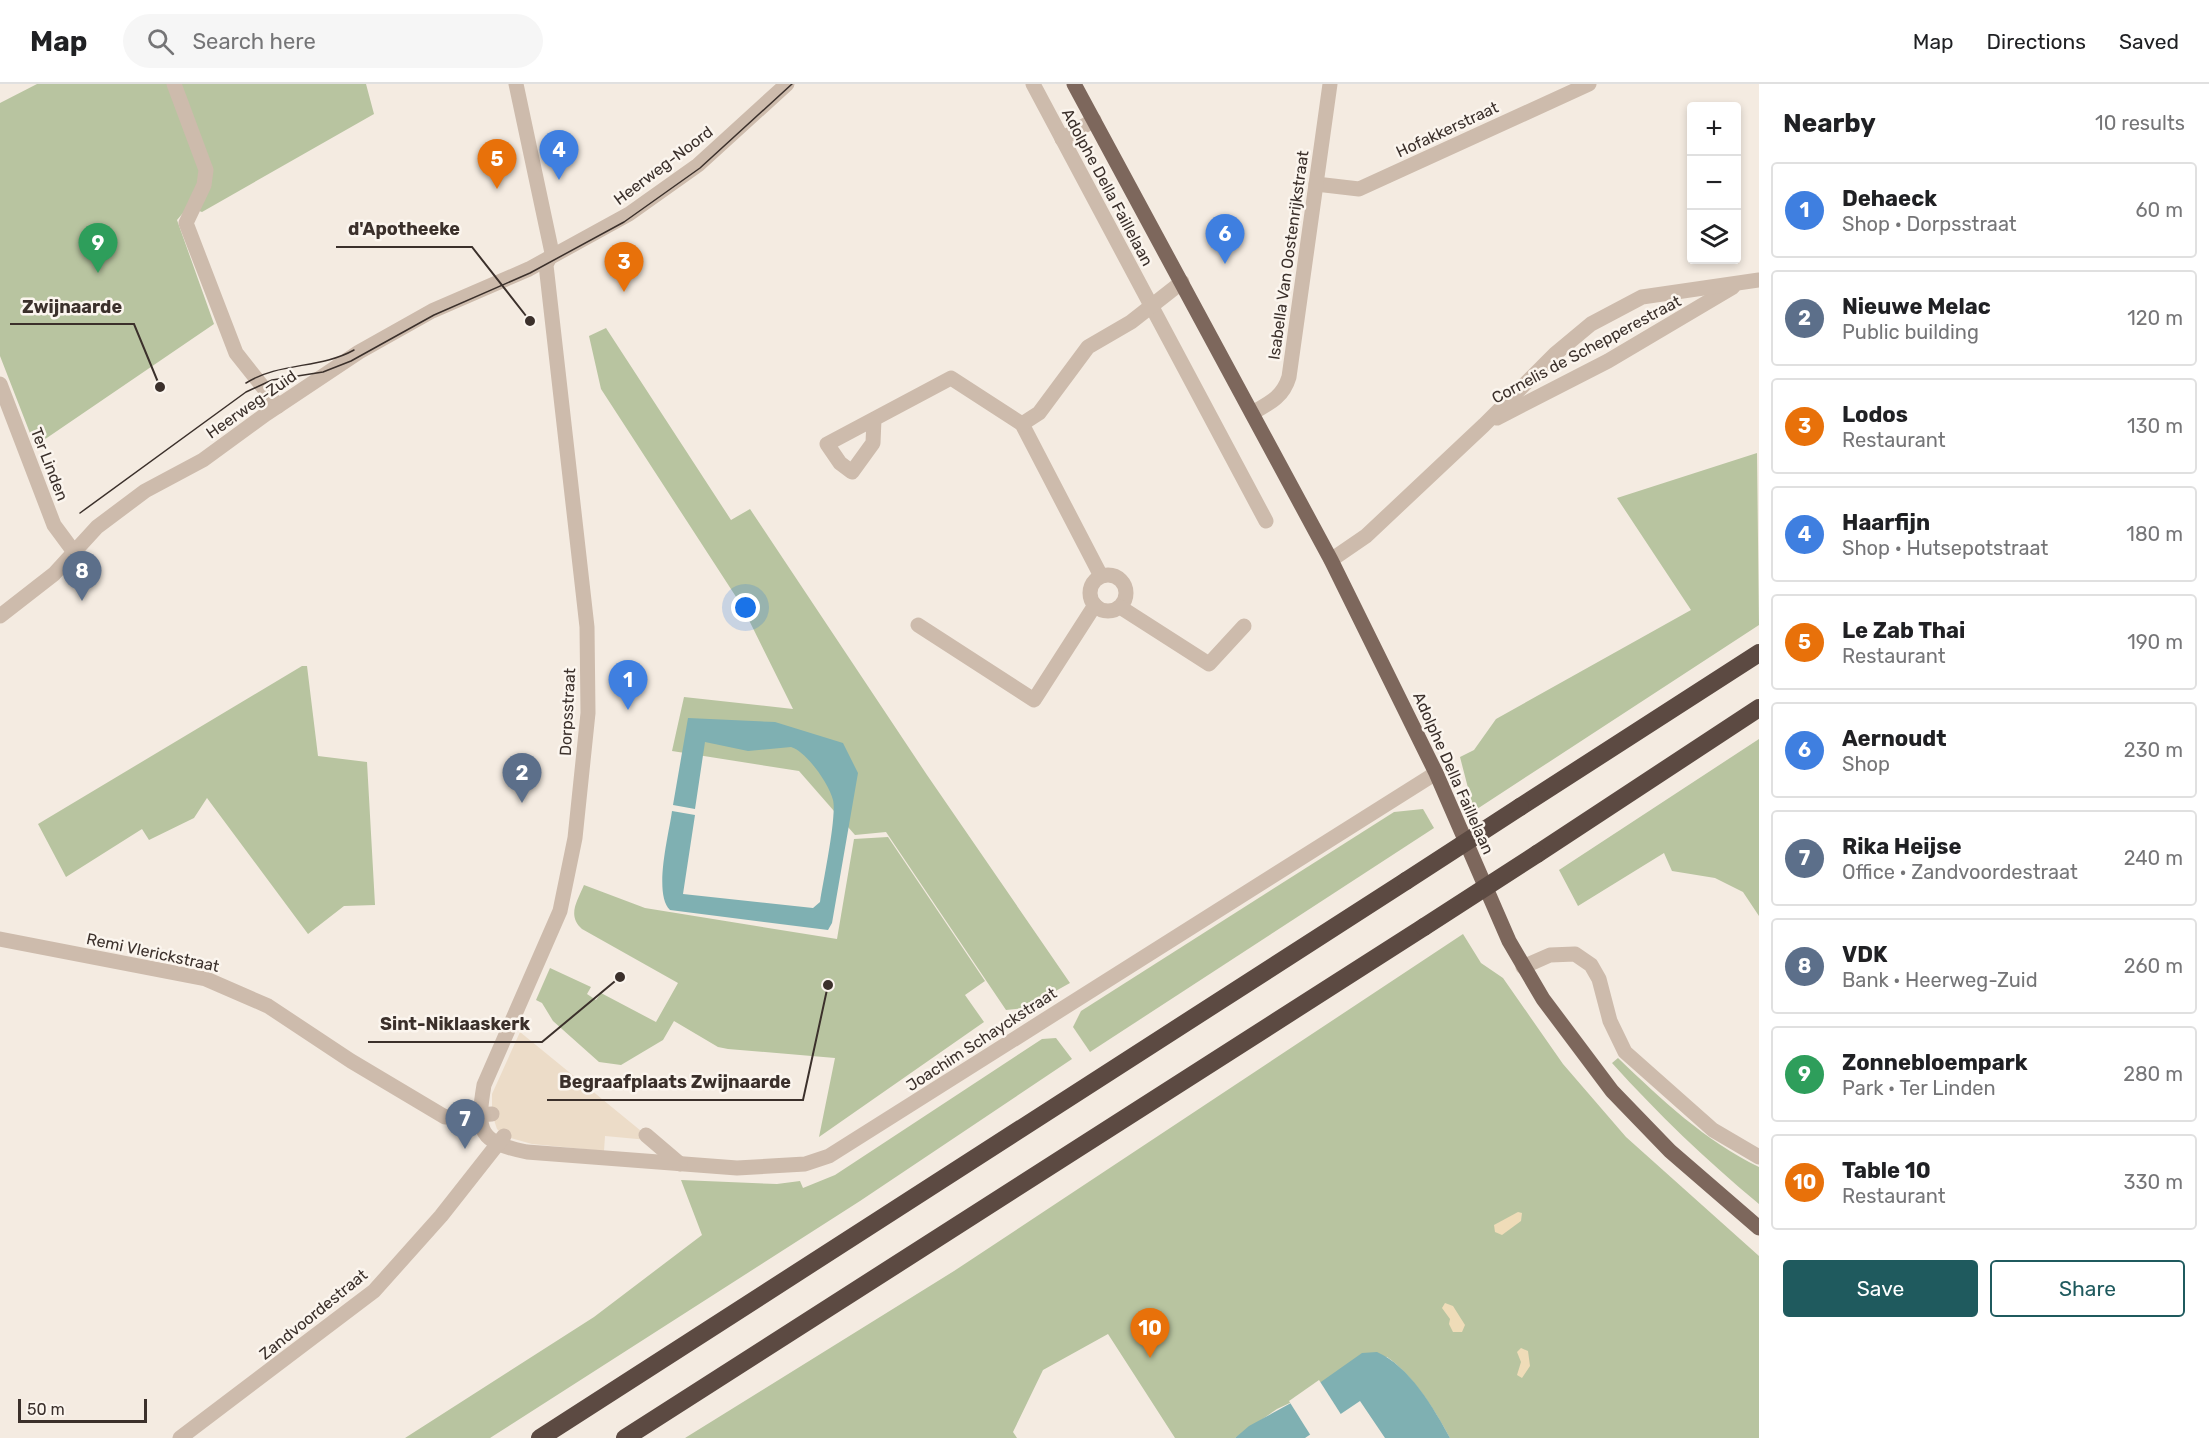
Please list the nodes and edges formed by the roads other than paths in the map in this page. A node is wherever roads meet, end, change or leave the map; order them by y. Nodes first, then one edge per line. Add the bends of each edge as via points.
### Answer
1 (174, 84) edge
2 (516, 84) edge
3 (787, 84) edge
4 (1033, 84) edge
5 (1074, 84) edge
6 (1330, 84) edge
7 (1588, 84) edge
8 (1094, 120) junction
9 (1062, 139) junction
10 (1316, 184) junction
11 (549, 259) junction
12 (1759, 280) edge
13 (1182, 282) junction
14 (1735, 285) junction
15 (1151, 307) junction
16 (0, 384) edge
17 (278, 406) junction
18 (1252, 413) junction
19 (874, 419) dead end
20 (1022, 424) junction
21 (1484, 425) junction
22 (1266, 520) dead end
23 (74, 552) junction
24 (1331, 560) junction
25 (1101, 576) junction
26 (1095, 605) junction
27 (1120, 607) junction
28 (0, 616) edge
29 (918, 625) dead end
30 (1244, 626) dead end
31 (1759, 653) edge
32 (1759, 708) edge
33 (1436, 773) junction
34 (0, 939) edge
35 (1523, 967) junction
36 (485, 1114) junction
37 (646, 1135) dead end
38 (501, 1140) junction
39 (1759, 1157) edge
40 (680, 1164) junction
41 (1759, 1228) edge
42 (180, 1438) edge
43 (540, 1438) edge
44 (625, 1438) edge

1 - 17 street via 206,170 204,185 186,223 236,353
2 - 11 street, Dorpsstraat via 552,253
3 - 11 street, Heerweg-Noord via 671,186 622,219
4 - 9 street, Adolphe Della Faillelaan
5 - 8 main road, Adolphe Della Faillelaan
6 - 10 street, Isabella Van Oostenrijkstraat
7 - 10 street, Hofakkerstraat via 1359,189
8 - 9 street
8 - 13 main road, Adolphe Della Faillelaan
9 - 15 street, Adolphe Della Faillelaan
10 - 18 street, Isabella Van Oostenrijkstraat via 1285,389 1276,400
11 - 17 street, Heerweg-Zuid via 416,320
11 - 36 street, Dorpsstraat via 546,265 588,645 588,713 575,838 560,911 514,1029 484,1085
12 - 14 street, Cornelis de Schepperestraat
13 - 15 street
13 - 18 main road, Adolphe Della Faillelaan
14 - 21 street, Cornelis de Schepperestraat via 1608,361
14 - 21 street, Cornelis de Schepperestraat via 1642,297 1591,324 1546,362
15 - 20 street via 1088,347 1039,412
15 - 22 street, Adolphe Della Faillelaan
16 - 23 street, Ter Linden via 54,525
17 - 23 street, Heerweg-Zuid via 203,460 145,491 97,527
18 - 24 main road, Adolphe Della Faillelaan
19 - 20 street via 951,378
20 - 25 street
21 - 24 street, Cornelis de Schepperestraat via 1366,536
23 - 28 street, Heerweg-Zuid via 54,574
24 - 33 main road, Adolphe Della Faillelaan
25 - 26 street via 1090,590
25 - 27 street via 1114,575 1125,585 1126,596
26 - 27 street via 1110,611
26 - 29 street via 1034,700
27 - 30 street via 1209,664
31 - 43 highway, bridge
32 - 44 highway, bridge via 1538,854
33 - 35 main road, Adolphe Della Faillelaan
33 - 40 street, Joachim Schayckstraat via 829,1156 783,1167
34 - 36 street, Remi Vlerickstraat via 206,979 268,1006 445,1117
35 - 39 street via 1550,955 1575,954 1591,965 1625,1052 1713,1130
35 - 41 main road, Adolphe Della Faillelaan via 1612,1091 1670,1151
36 - 38 street via 487,1136
37 - 40 street
38 - 40 street, Joachim Schayckstraat via 527,1152
38 - 42 street, Zandvoordestraat via 441,1216 374,1291

